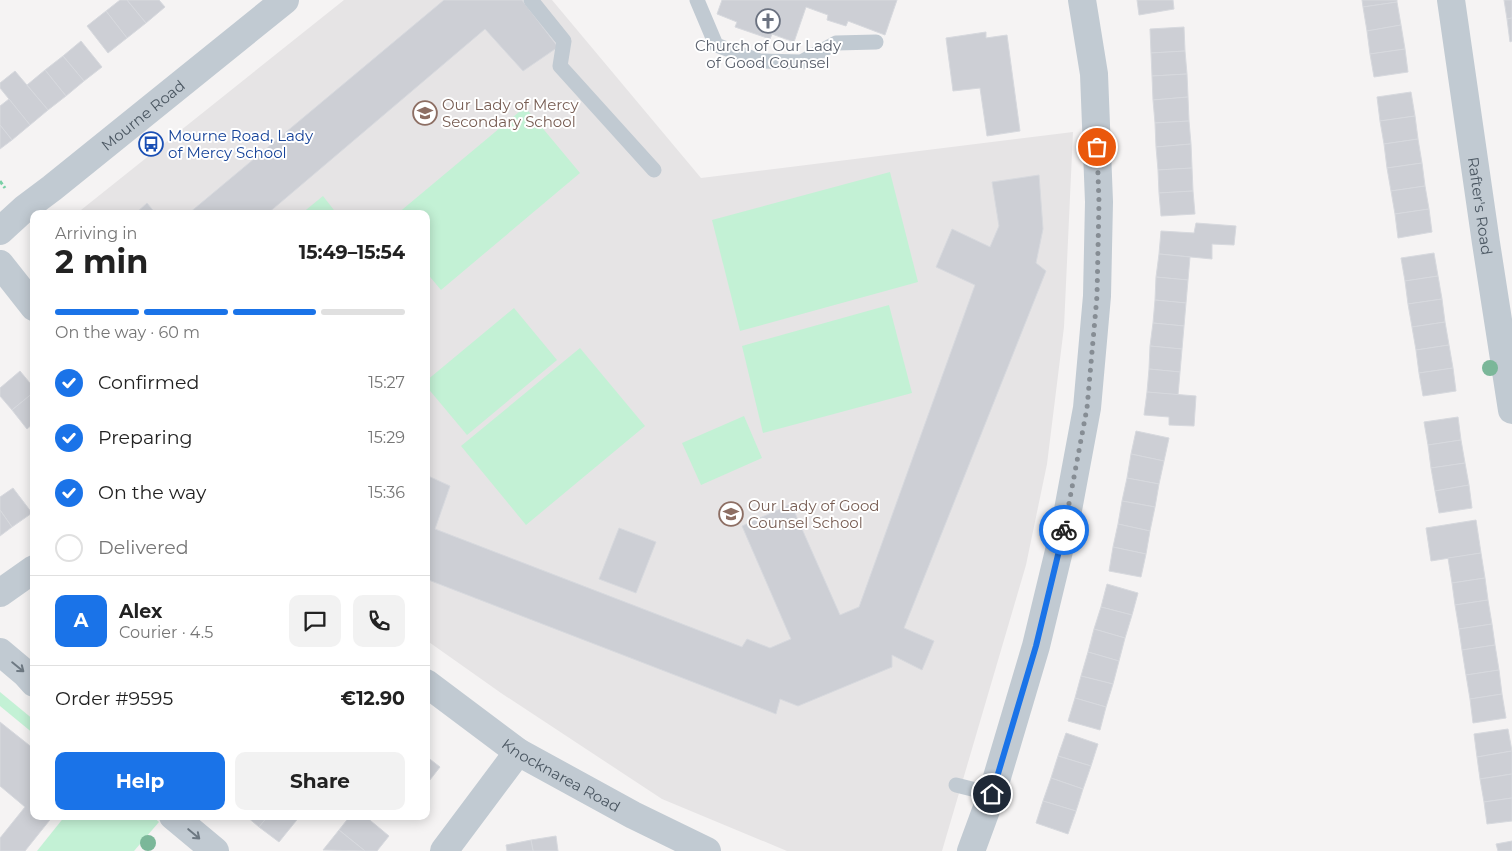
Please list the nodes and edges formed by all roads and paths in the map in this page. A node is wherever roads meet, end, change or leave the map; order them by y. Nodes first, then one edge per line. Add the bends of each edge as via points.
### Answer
1 (285, 0) edge
2 (531, 0) edge
3 (697, 0) edge
4 (1082, 0) edge
5 (1451, 0) edge
6 (876, 42) dead end
7 (654, 170) dead end
8 (0, 231) edge
9 (0, 264) edge
10 (30, 302) edge
11 (1512, 410) edge
12 (30, 572) edge
13 (0, 593) edge
14 (0, 652) edge
15 (30, 679) edge
16 (430, 686) edge
17 (518, 752) junction
18 (956, 785) dead end
19 (992, 794) junction
20 (178, 820) edge
21 (215, 851) edge
22 (444, 851) edge
23 (707, 851) edge
24 (971, 851) edge

1 - 8 street, Mourne Road
2 - 7 lane via 564,41 560,66
3 - 6 lane via 716,44 760,61 801,62 836,43
4 - 19 street via 1094,74 1099,202 1097,296 1087,408 1065,526 1036,646
5 - 11 street, Rafter's Road
9 - 10 street
12 - 13 street
14 -> 15 street
16 - 17 street, Knocknarea Road
17 - 22 street
17 - 23 street, Knocknarea Road
18 - 19 lane
19 - 24 street
20 -> 21 street

